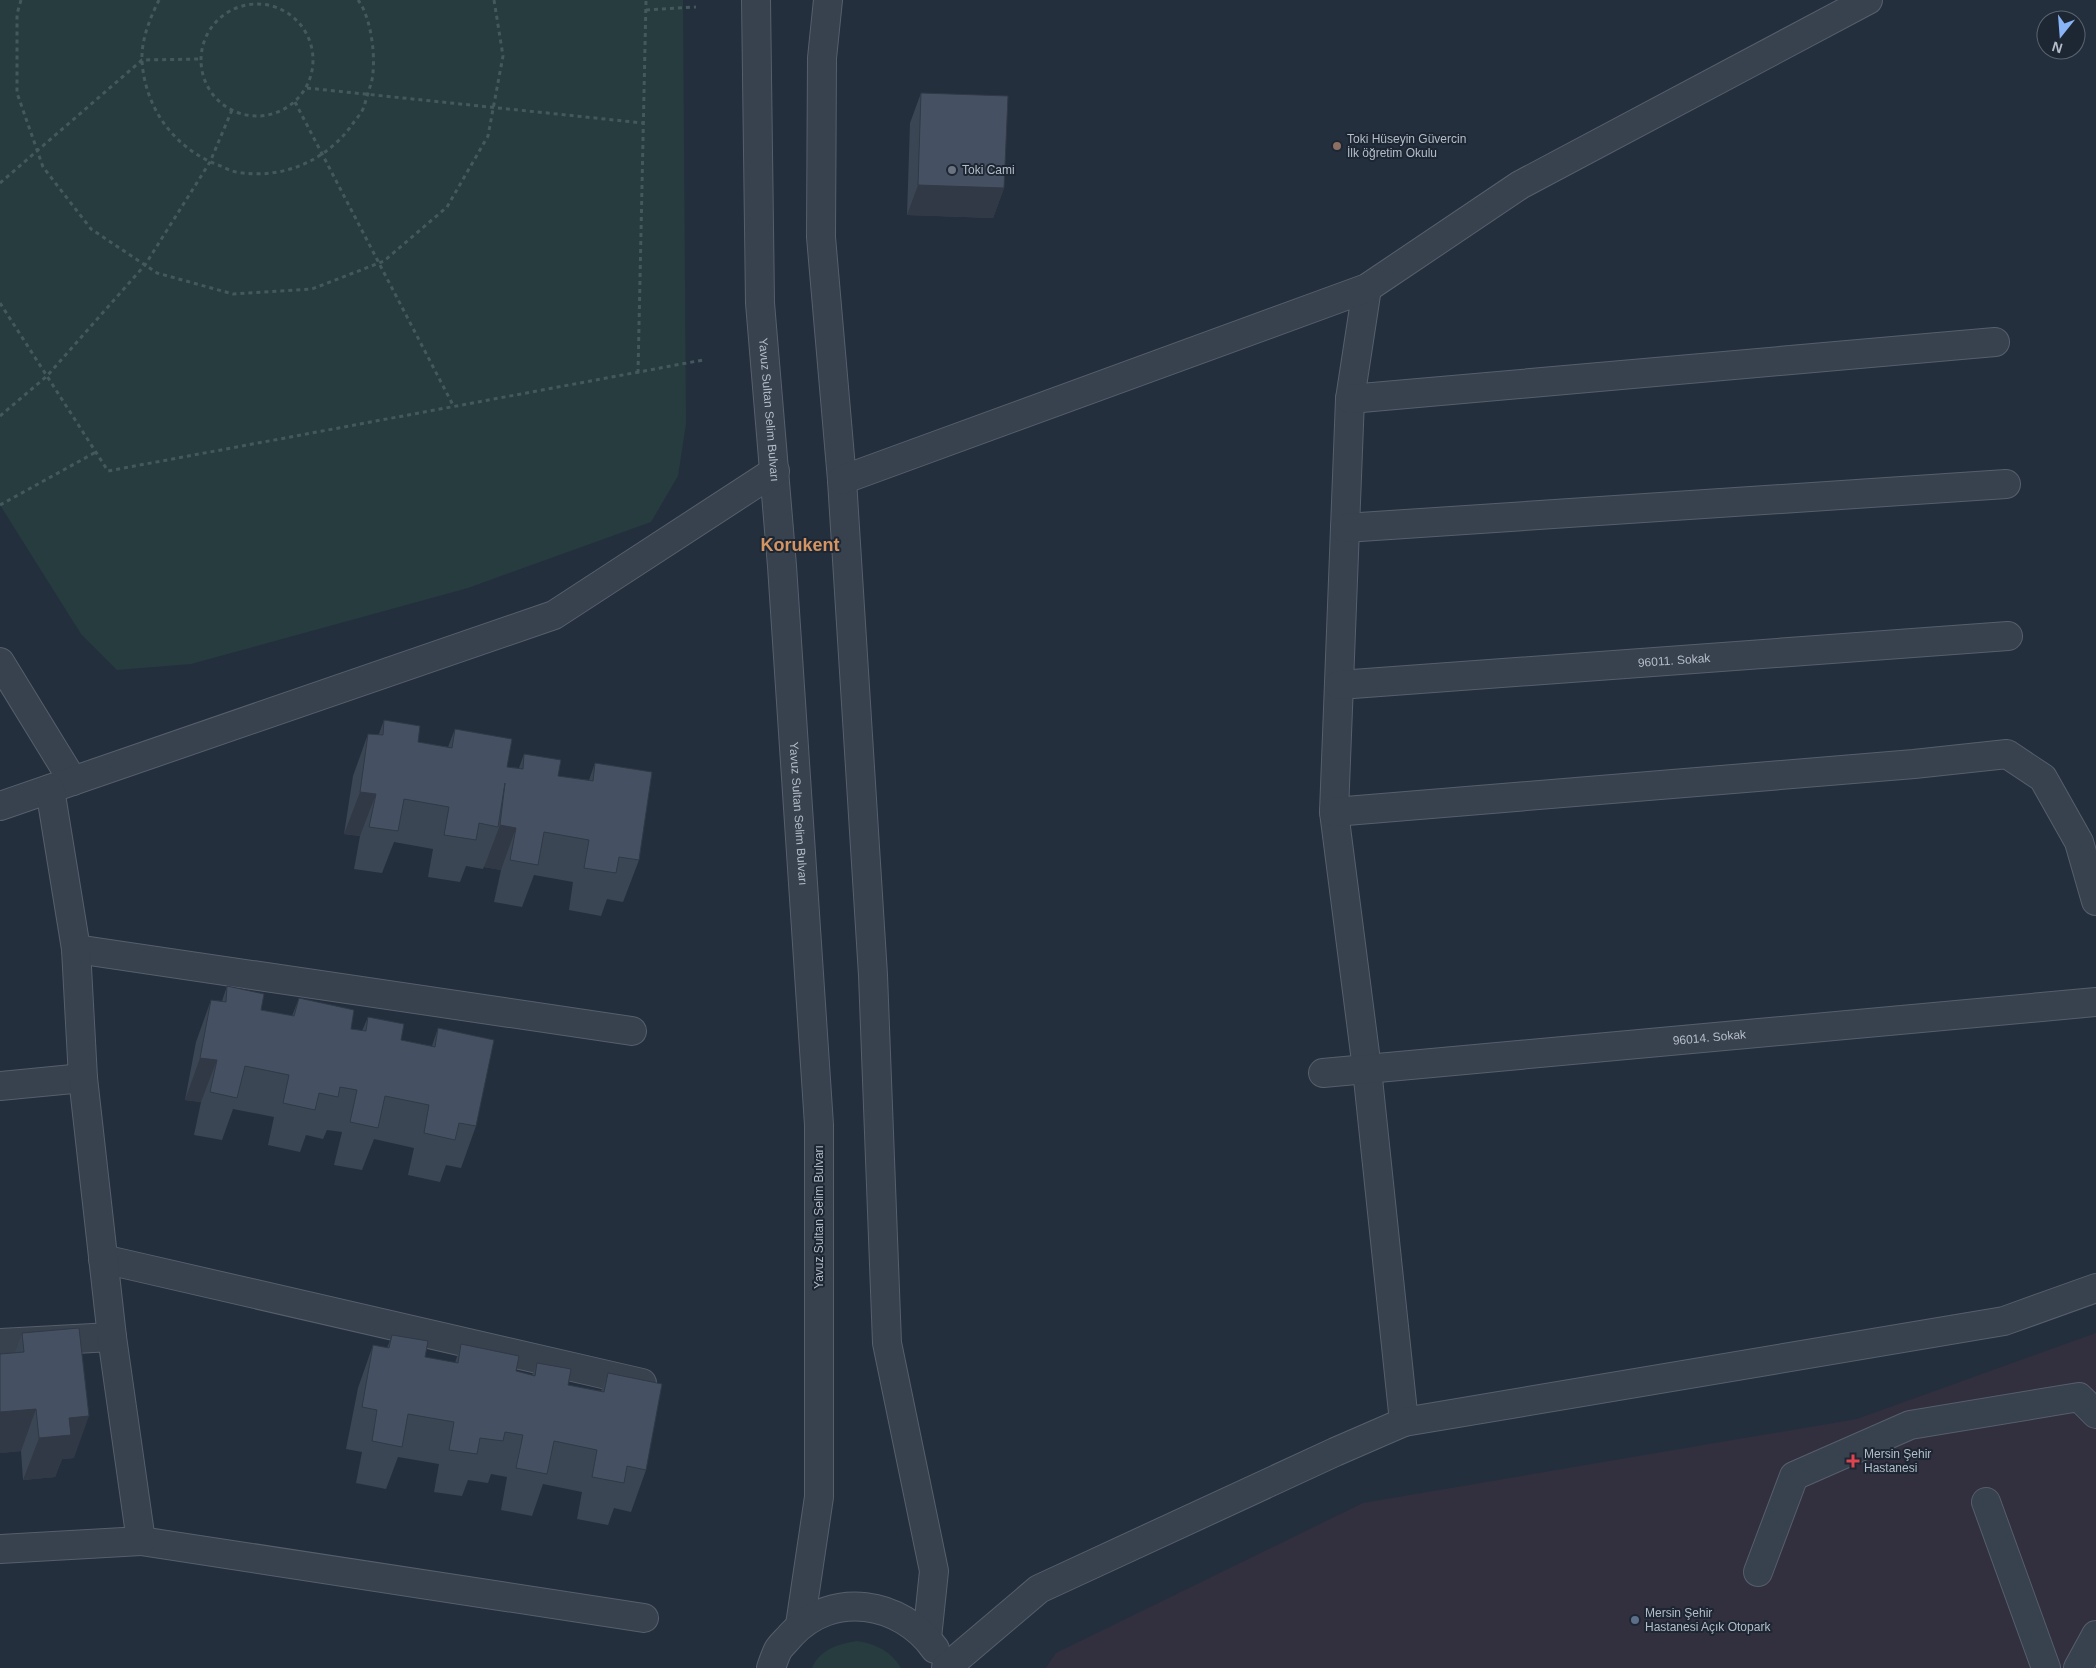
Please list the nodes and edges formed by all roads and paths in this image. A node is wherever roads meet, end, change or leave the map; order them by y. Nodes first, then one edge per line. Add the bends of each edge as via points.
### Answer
1 (21, 0) edge
2 (159, 0) edge
3 (277, 0) edge
4 (358, 0) edge
5 (494, 0) edge
6 (646, 0) edge
7 (756, 0) edge
8 (828, 0) edge
9 (1868, 0) edge
10 (274, 6) junction
11 (696, 7) dead end
12 (646, 10) junction
13 (201, 58) junction
14 (142, 60) junction
15 (307, 88) junction
16 (368, 94) junction
17 (295, 102) junction
18 (493, 107) junction
19 (232, 110) junction
20 (643, 123) junction
21 (37, 151) junction
22 (322, 154) junction
23 (210, 162) junction
24 (0, 183) edge
25 (379, 263) junction
26 (145, 265) junction
27 (1367, 288) junction
28 (0, 303) edge
29 (1995, 342) dead end
30 (703, 360) dead end
31 (638, 373) junction
32 (47, 376) junction
33 (1350, 398) junction
34 (454, 407) junction
35 (0, 416) edge
36 (96, 452) junction
37 (774, 471) junction
38 (842, 480) junction
39 (2006, 484) dead end
40 (0, 505) edge
41 (1345, 528) junction
42 (2008, 636) dead end
43 (0, 662) edge
44 (1339, 685) junction
45 (61, 785) junction
46 (0, 806) edge
47 (1334, 812) junction
48 (2096, 901) edge
49 (76, 949) junction
50 (2096, 1002) edge
51 (632, 1031) dead end
52 (1367, 1069) junction
53 (1323, 1073) dead end
54 (83, 1078) junction
55 (0, 1086) edge
56 (103, 1259) junction
57 (2096, 1288) edge
58 (112, 1337) junction
59 (0, 1343) edge
60 (650, 1385) edge
61 (2096, 1414) edge
62 (1404, 1422) junction
63 (1986, 1502) dead end
64 (141, 1541) junction
65 (0, 1549) edge
66 (1758, 1572) dead end
67 (644, 1618) dead end
68 (800, 1625) junction
69 (2096, 1635) edge
70 (927, 1638) junction
71 (771, 1668) edge
72 (945, 1668) edge
73 (2046, 1668) edge
74 (2078, 1668) edge

1 - 21 path via 17,14 17,93
2 - 14 path via 148,22
3 - 10 path
4 - 16 path via 373,39 373,76
5 - 18 path via 503,56
6 - 12 path
7 - 37 street, Yavuz Sultan Selim Bulvarı via 760,303
8 - 38 street via 822,58 822,237
9 - 27 street via 1520,185
10 - 13 path via 245,4 228,12 213,24 204,40
10 - 15 path via 297,19 308,34 314,52
11 - 12 path
12 - 20 path
13 - 14 path
13 - 19 path via 203,76 212,93
14 - 21 path
14 - 23 path via 150,98 169,132
15 - 16 path
15 - 17 path
16 - 18 path
16 - 22 path via 362,110 340,141
17 - 19 path via 280,112 261,116
17 - 22 path
18 - 20 path
18 - 25 path via 488,136 447,207
19 - 23 path
20 - 31 path
21 - 24 path
21 - 26 path via 43,167 91,229
22 - 23 path via 310,162 275,173 235,172
22 - 25 path
23 - 26 path
25 - 26 path via 312,289 233,294 156,273
25 - 34 path
26 - 32 path
27 - 33 street
27 - 38 street
28 - 32 path
29 - 33 street
30 - 31 path
31 - 34 path
32 - 35 path
32 - 36 path
33 - 41 street
34 - 36 path via 108,472
36 - 40 path
37 - 45 street via 554,615
37 - 68 street, Yavuz Sultan Selim Bulvarı via 819,1125 819,1497
38 - 70 street via 873,975 887,1343 934,1571
39 - 41 street
41 - 44 street
42 - 44 street, 96011. Sokak
43 - 45 street
44 - 47 street
45 - 46 street
45 - 49 street
47 - 48 street via 2008,754 2043,778 2080,842
47 - 52 street
49 - 51 street
49 - 54 street
50 - 52 street, 96014. Sokak
52 - 53 street, 96014. Sokak
52 - 62 street
54 - 55 street
54 - 56 street
56 - 58 street
56 - 60 street
57 - 62 street via 2004,1321
58 - 59 street
58 - 64 street
61 - 66 street via 2079,1397 1910,1425 1794,1476
62 - 72 street via 1039,1589
63 - 73 street
64 - 65 street
64 - 67 street
68 - 70 street via 825,1612 852,1606 880,1609 897,1616
68 - 71 street via 779,1649
69 - 74 street
70 - 72 street

